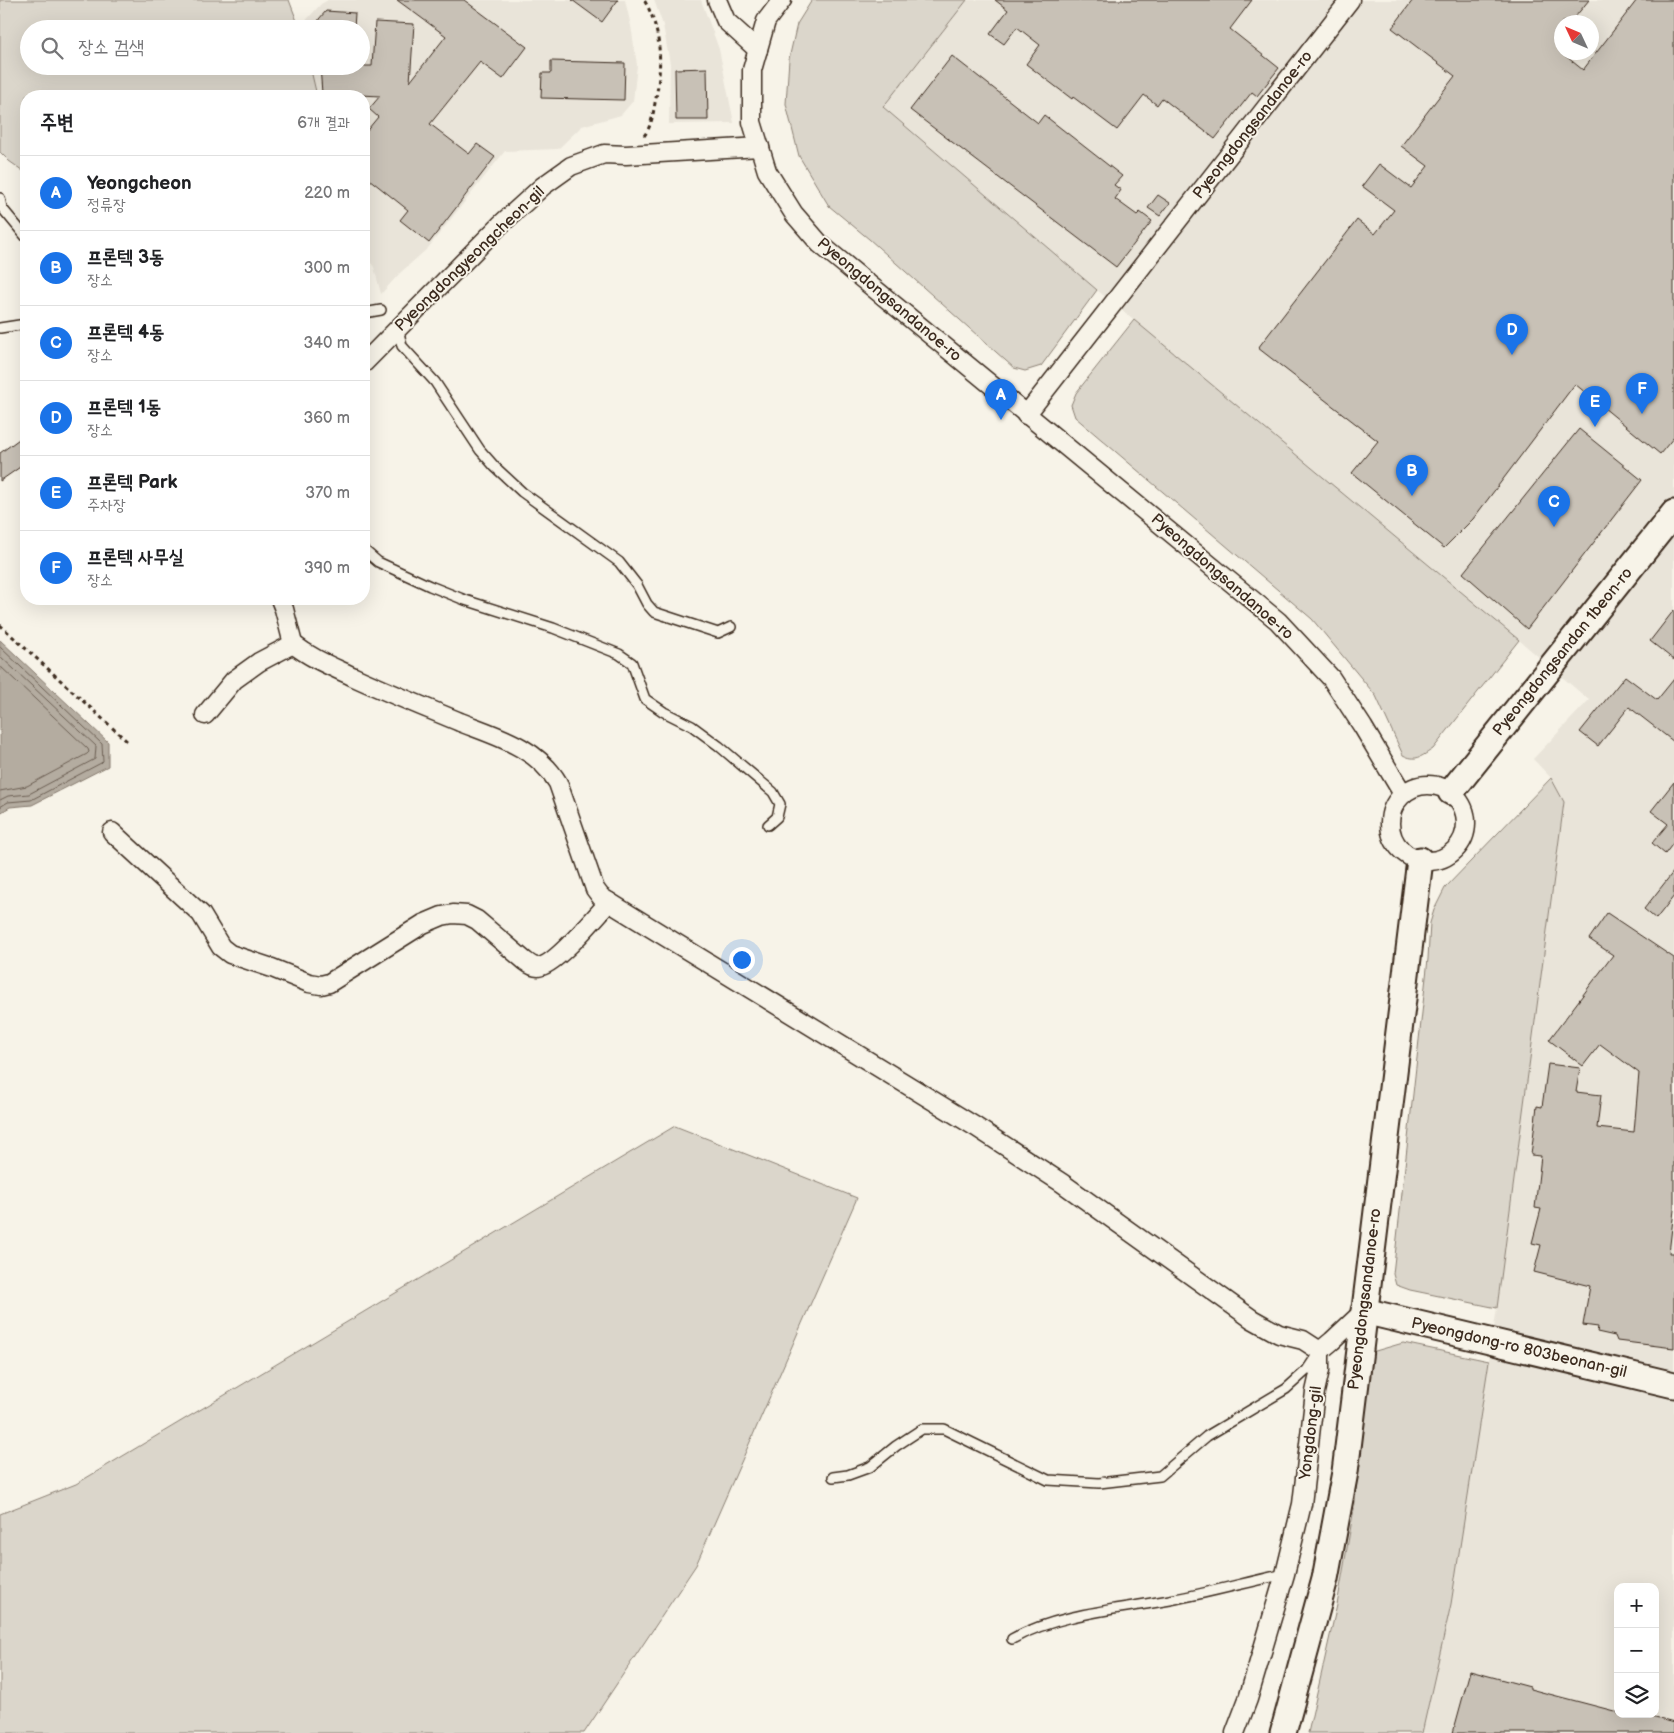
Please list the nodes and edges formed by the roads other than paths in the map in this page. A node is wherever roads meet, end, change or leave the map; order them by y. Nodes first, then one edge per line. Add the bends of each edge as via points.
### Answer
1 (717, 0) edge
2 (782, 0) edge
3 (1350, 0) edge
4 (758, 50) junction
5 (760, 147) junction
6 (0, 198) edge
7 (20, 230) edge
8 (381, 310) dead end
9 (370, 312) edge
10 (20, 325) edge
11 (0, 328) edge
12 (398, 328) junction
13 (370, 357) edge
14 (1026, 415) junction
15 (1674, 512) edge
16 (370, 555) edge
17 (282, 605) edge
18 (731, 627) dead end
19 (293, 644) junction
20 (205, 715) dead end
21 (1451, 792) junction
22 (1403, 794) junction
23 (768, 825) dead end
24 (112, 832) dead end
25 (1420, 860) junction
26 (609, 902) junction
27 (1364, 1311) junction
28 (1320, 1350) junction
29 (1674, 1385) edge
30 (833, 1477) dead end
31 (1285, 1574) junction
32 (1012, 1639) dead end
33 (1235, 1733) edge
34 (1283, 1733) edge

1 - 4 street via 726,21
2 - 4 street, Pyeongdongsandanoe-ro via 766,21
3 - 14 street, Pyeongdongsandanoe-ro
4 - 5 street, Pyeongdongsandanoe-ro via 752,70 752,122
5 - 12 street, Pyeongdongyeongcheon-gil via 604,154 571,166 543,186 500,225
5 - 14 street, Pyeongdongsandanoe-ro via 767,171 794,214 820,244
6 - 7 lane via 2,208
8 - 9 lane
10 - 11 lane
12 - 13 street, Pyeongdongyeongcheon-gil
12 - 18 lane via 402,346 435,382 480,450 522,492 619,562 654,612 718,633
14 - 22 street, Pyeongdongsandanoe-ro via 1278,621 1331,678
15 - 21 street, Pyeongdongsandan 1beon-ro
16 - 23 lane via 378,562 465,600 553,628 619,654 632,663 645,699 692,726 773,792 780,804 777,817
17 - 19 street
19 - 20 street via 239,676
19 - 26 street via 306,655 522,747 542,761 558,782 595,889
21 - 22 street via 1426,784
21 - 25 street via 1465,814 1466,828 1462,840 1444,857 1433,861
22 - 25 street via 1390,814 1392,838 1399,849
24 - 26 street via 200,914 221,948 230,954 321,985 422,924 453,914 477,920 524,960 538,967 552,961
25 - 27 street, Pyeongdongsandanoe-ro
26 - 28 street via 976,1127 1062,1183 1252,1319
27 - 28 street
27 - 29 street, Pyeongdong-ro 803beonan-gil
27 - 34 street, Pyeongdongsandanoe-ro via 1345,1472 1322,1589
28 - 30 lane via 1307,1370 1286,1389 1207,1436 1160,1476 1099,1483 1048,1480 944,1429 922,1429 870,1467
28 - 31 street, Yongdong-gil via 1302,1504
31 - 32 lane via 1077,1616 1026,1631
31 - 33 street, Yongdong-gil

